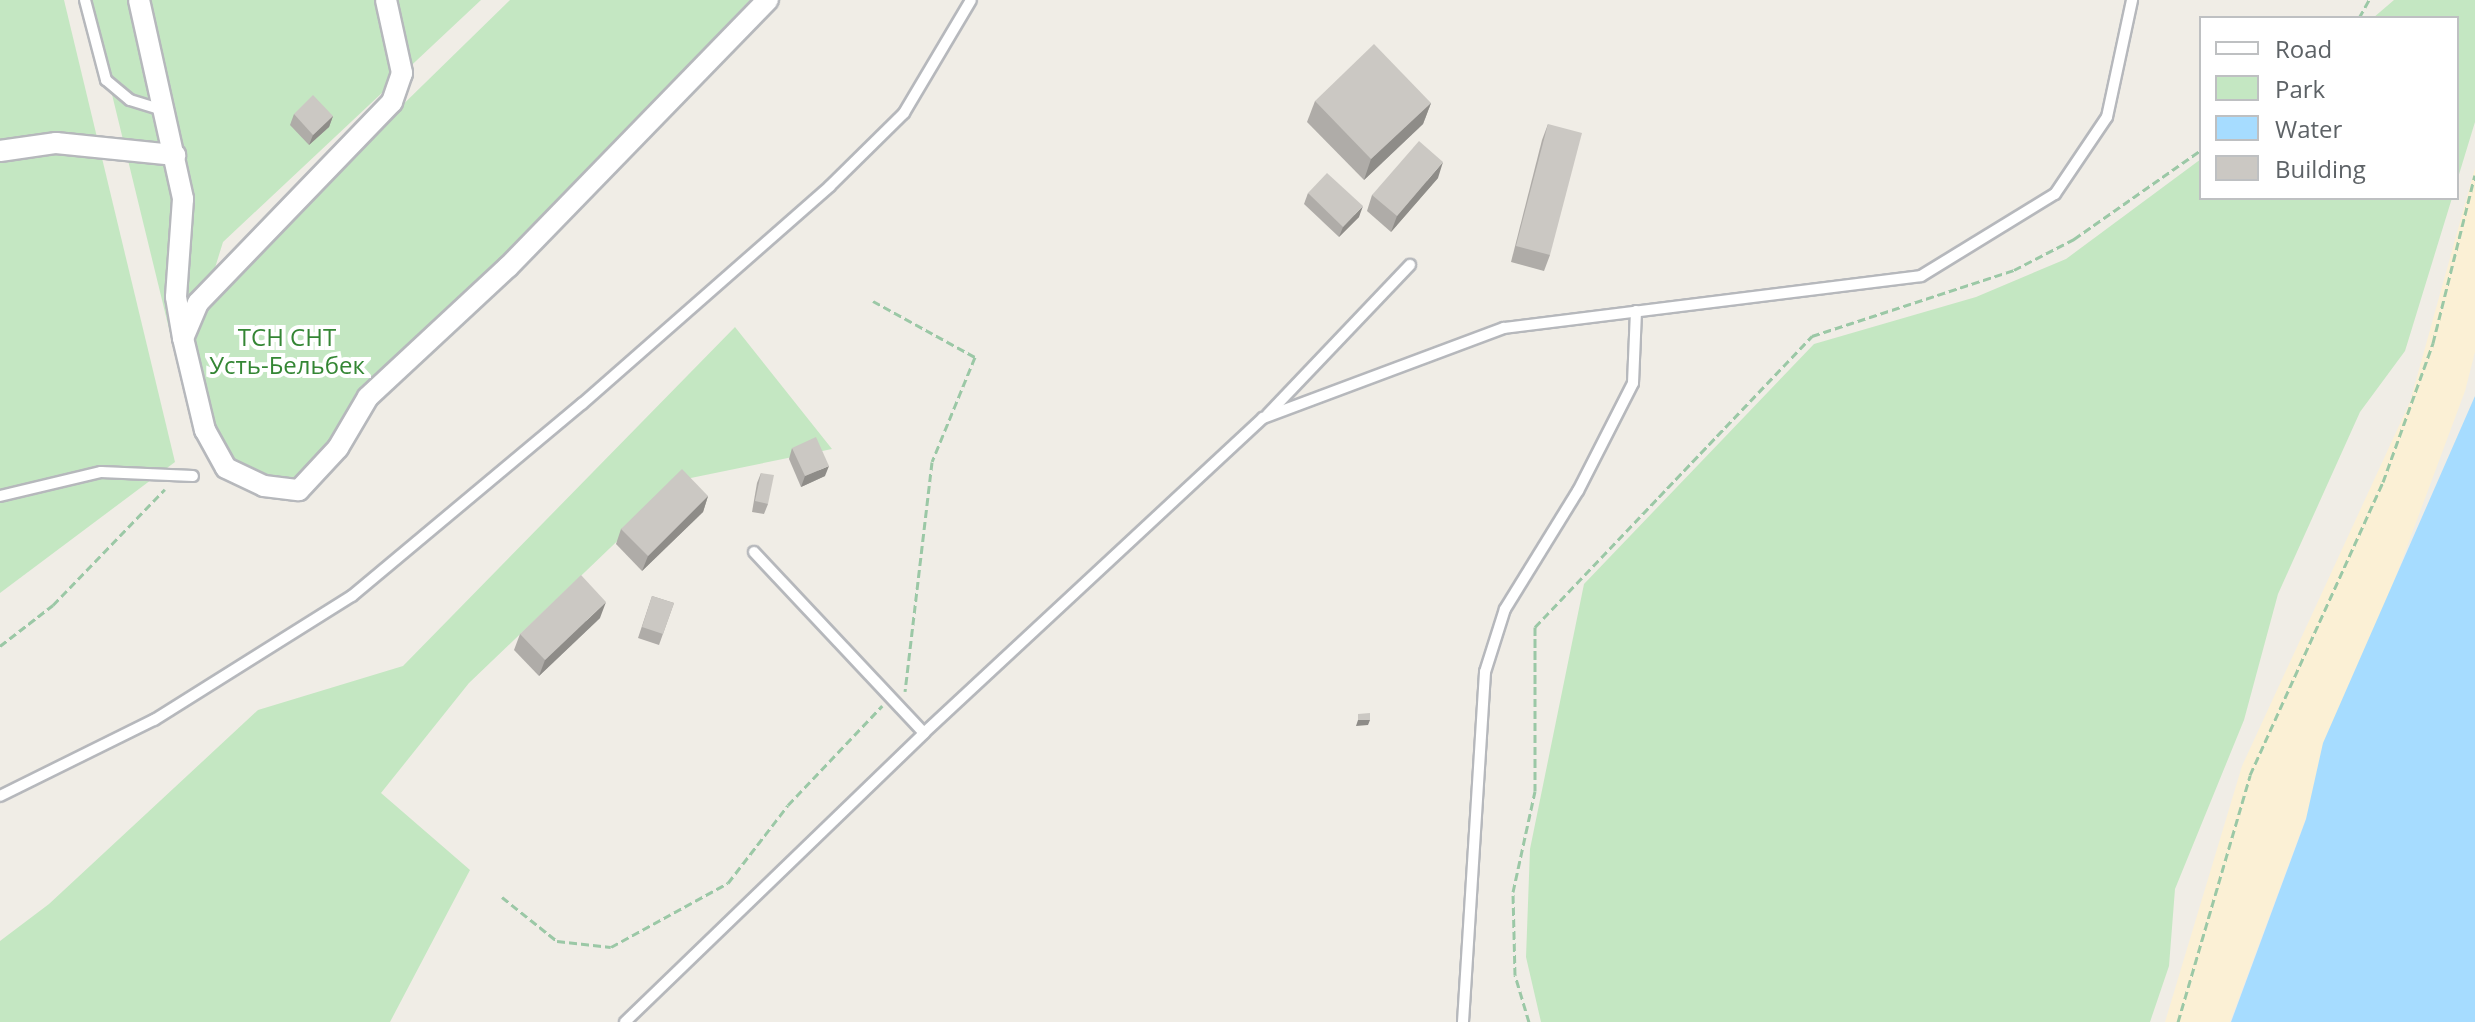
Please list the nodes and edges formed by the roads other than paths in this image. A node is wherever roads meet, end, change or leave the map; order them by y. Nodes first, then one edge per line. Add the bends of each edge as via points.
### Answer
1 (85, 0) edge
2 (139, 0) edge
3 (386, 0) edge
4 (768, 0) edge
5 (971, 0) edge
6 (2130, 0) edge
7 (166, 110) junction
8 (0, 151) edge
9 (175, 155) junction
10 (1410, 265) dead end
11 (1636, 311) junction
12 (183, 338) junction
13 (1263, 418) junction
14 (193, 476) road end
15 (0, 496) edge
16 (754, 552) dead end
17 (924, 733) junction
18 (0, 796) edge
19 (625, 1022) edge
20 (1463, 1022) edge

1 - 7 lane via 106,80 130,100
2 - 7 street
3 - 12 street via 402,73 392,102 198,303
4 - 12 street via 508,267 368,397 338,448 299,490 264,486 226,468 205,430
5 - 18 lane via 904,113 830,186 582,404 352,596 154,720
6 - 11 lane via 2107,117 2055,194 1921,276
7 - 9 street
8 - 9 street via 56,143
9 - 12 street via 183,199 176,297
10 - 13 lane
11 - 13 lane via 1504,328
11 - 20 lane via 1633,383 1578,491 1505,609 1485,672
13 - 17 lane
14 - 15 lane via 101,472
16 - 17 lane
17 - 19 lane

